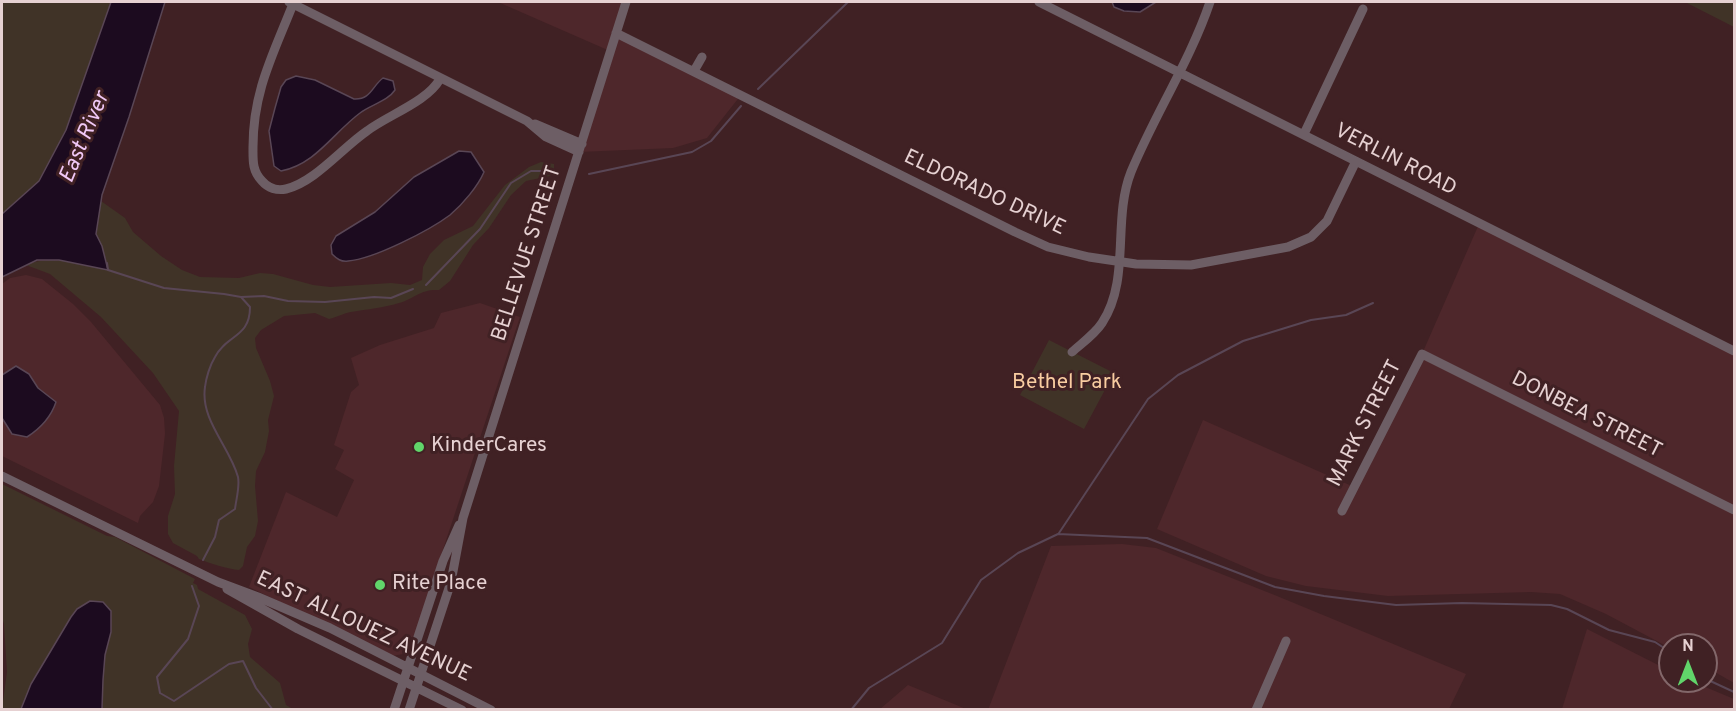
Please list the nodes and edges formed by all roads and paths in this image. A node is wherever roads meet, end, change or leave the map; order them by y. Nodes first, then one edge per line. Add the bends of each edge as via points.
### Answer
1 (626, 2) edge
2 (1039, 2) edge
3 (1210, 2) edge
4 (291, 3) edge
5 (1054, 5) edge
6 (1363, 9) dead end
7 (616, 33) junction
8 (702, 57) dead end
9 (694, 71) junction
10 (1180, 72) junction
11 (440, 79) junction
12 (1304, 134) junction
13 (580, 148) junction
14 (1356, 161) junction
15 (1119, 261) junction
16 (1734, 351) edge
17 (1072, 352) dead end
18 (1422, 354) joint
19 (2, 476) edge
20 (1734, 510) edge
21 (1342, 511) dead end
22 (463, 518) junction
23 (218, 582) junction
24 (1286, 641) dead end
25 (409, 667) junction
26 (422, 674) junction
27 (404, 682) junction
28 (416, 688) junction
29 (1258, 706) edge
30 (394, 710) edge
31 (409, 710) edge
32 (462, 710) edge
33 (491, 710) edge

1 - 7 street, BELLEVUE STREET
2 - 5 street, VERLIN ROAD
3 - 10 street
4 - 11 street
4 - 11 street via 261,82 253,123 256,175 273,189 285,190 316,173 368,129 426,94
5 - 10 street, VERLIN ROAD
6 - 12 street
7 - 9 street, ELDORADO DRIVE
7 - 13 street, BELLEVUE STREET
8 - 9 street
9 - 15 street, ELDORADO DRIVE via 1048,247
10 - 12 street, VERLIN ROAD
10 - 15 street via 1131,173
11 - 13 street via 527,121 546,137
12 - 14 street, VERLIN ROAD
13 - 22 street, BELLEVUE STREET
14 - 15 street, ELDORADO DRIVE via 1327,221 1311,237 1288,247 1191,265
14 - 16 street, VERLIN ROAD
15 - 17 street via 1108,314
18 - 20 street, DONBEA STREET
18 - 21 street, MARK STREET
19 - 23 street, EAST ALLOUEZ AVENUE
22 - 25 street, BELLEVUE STREET via 443,561
22 - 26 street, BELLEVUE STREET via 453,575
23 - 25 street, EAST ALLOUEZ AVENUE via 330,628
23 - 27 street, EAST ALLOUEZ AVENUE via 298,630
24 - 29 street
25 - 26 street, EAST ALLOUEZ AVENUE
25 - 27 street, BELLEVUE STREET
26 - 28 street, BELLEVUE STREET
26 - 33 street, EAST ALLOUEZ AVENUE
27 - 28 street, EAST ALLOUEZ AVENUE
27 - 30 street, BELLEVUE STREET
28 - 31 street, BELLEVUE STREET
28 - 32 street, EAST ALLOUEZ AVENUE

